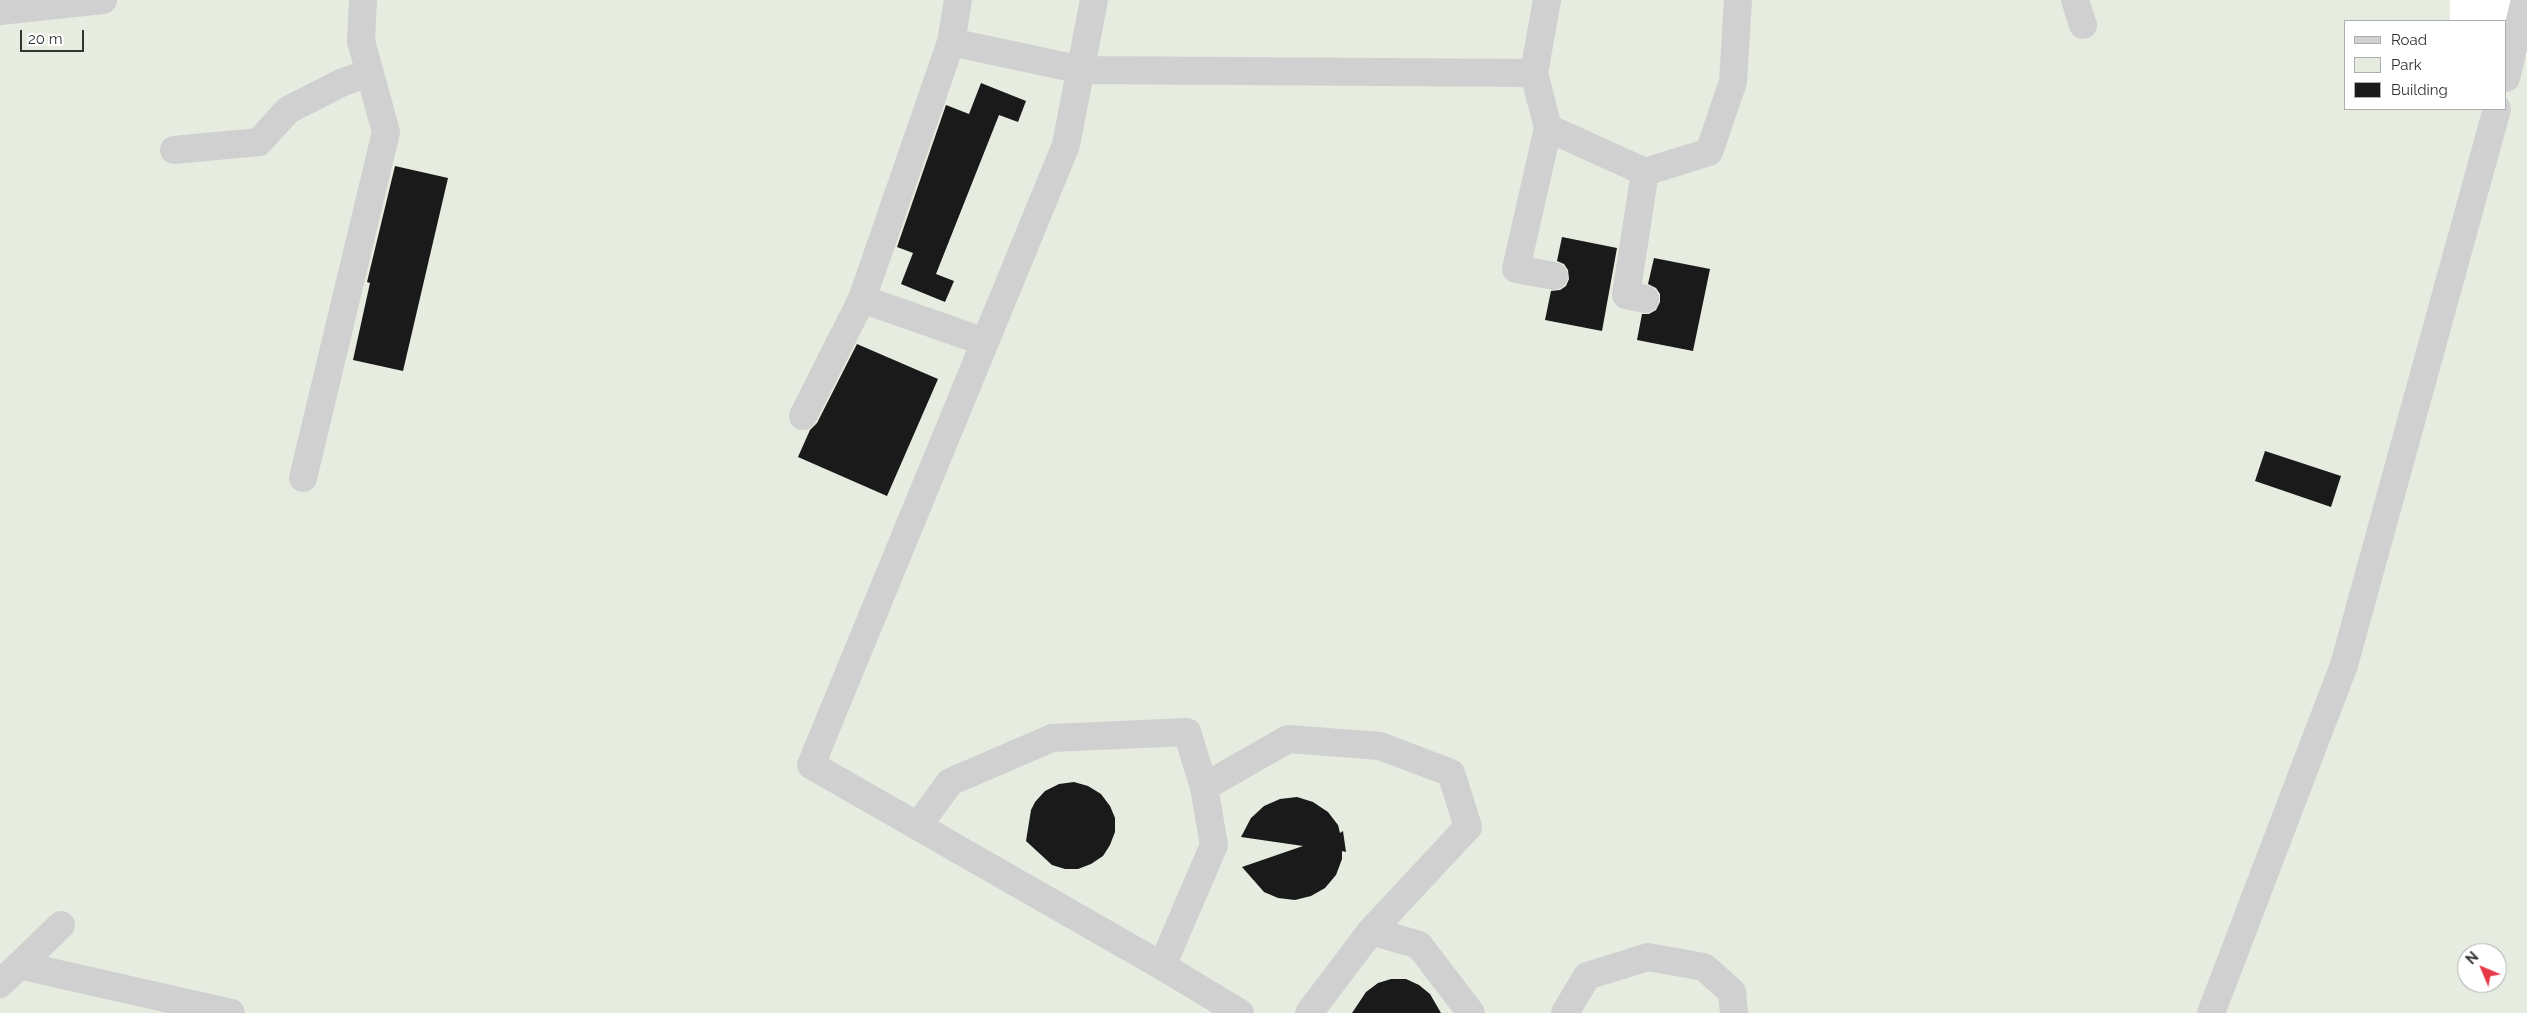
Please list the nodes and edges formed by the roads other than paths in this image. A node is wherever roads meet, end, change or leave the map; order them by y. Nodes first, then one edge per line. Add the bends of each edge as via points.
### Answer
1 (103, 0) edge
2 (362, 0) edge
3 (958, 0) edge
4 (1094, 0) edge
5 (1547, 0) edge
6 (1738, 0) edge
7 (2525, 9) edge
8 (0, 11) edge
9 (951, 42) junction
10 (1082, 70) junction
11 (370, 73) junction
12 (1534, 73) junction
13 (2507, 74) edge
14 (2497, 110) edge
15 (1548, 128) junction
16 (174, 150) dead end
17 (1645, 172) junction
18 (1554, 276) dead end
19 (862, 299) junction
20 (1645, 299) dead end
21 (985, 342) junction
22 (803, 416) dead end
23 (304, 478) dead end
24 (1204, 787) junction
25 (918, 826) junction
26 (61, 924) dead end
27 (1371, 931) junction
28 (19, 965) junction
29 (1162, 966) junction
30 (0, 984) edge
31 (231, 1013) edge
32 (1240, 1013) edge
33 (1309, 1013) edge
34 (1471, 1013) edge
35 (1565, 1013) edge
36 (1734, 1013) edge
37 (2211, 1013) edge

1 - 8 street
2 - 11 street via 361,41
3 - 9 street
4 - 10 street
5 - 12 street
6 - 17 street via 1732,82 1709,152
7 - 13 street
9 - 10 street
9 - 19 street
10 - 12 street
10 - 21 street via 1066,145
11 - 16 street via 343,82 288,110 259,142
11 - 23 street via 386,132
12 - 15 street
14 - 37 street via 2344,665
15 - 17 street
15 - 18 street via 1516,269
17 - 20 street via 1626,295
19 - 21 street
19 - 22 street
21 - 25 street via 811,764
24 - 25 street via 1188,732 1052,738 950,782
24 - 27 street via 1288,739 1380,746 1451,773 1468,827
24 - 29 street via 1214,845
25 - 29 street
26 - 28 street
27 - 33 street
27 - 34 street via 1418,945
28 - 30 street
28 - 31 street
29 - 32 street
35 - 36 street via 1587,976 1648,957 1704,967 1732,992

